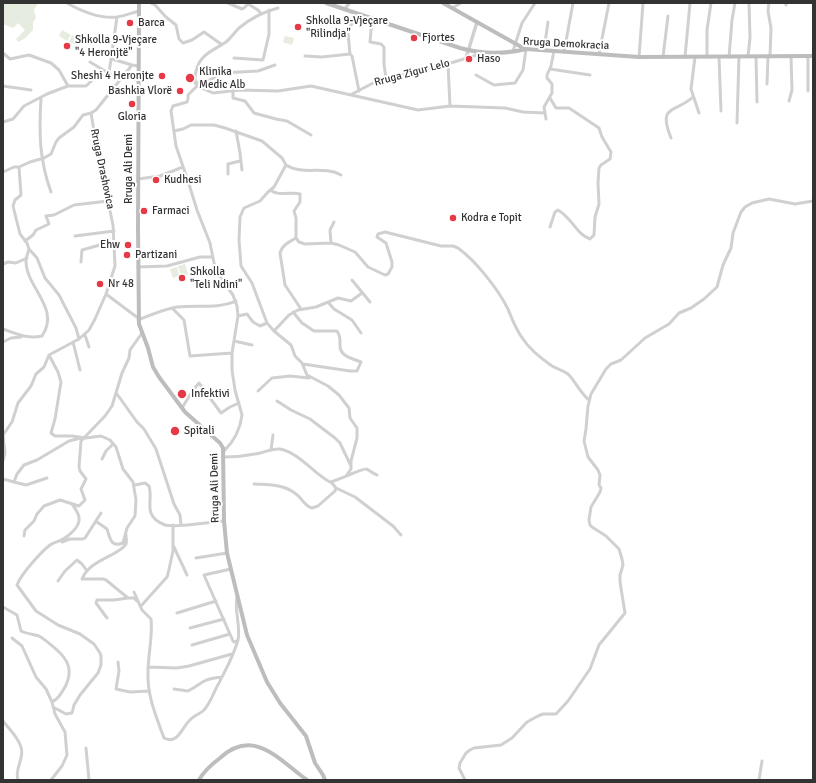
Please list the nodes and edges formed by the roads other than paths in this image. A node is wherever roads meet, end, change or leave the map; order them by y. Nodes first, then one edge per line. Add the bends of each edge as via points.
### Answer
1 (67, 3) edge
2 (139, 3) edge
3 (151, 3) edge
4 (228, 3) edge
5 (326, 3) edge
6 (349, 3) edge
7 (443, 3) edge
8 (461, 3) edge
9 (535, 3) edge
10 (573, 3) edge
11 (609, 3) edge
12 (643, 3) edge
13 (690, 3) edge
14 (712, 3) edge
15 (735, 3) edge
16 (749, 3) edge
17 (769, 3) edge
18 (248, 4) edge
19 (278, 8) dead end
20 (452, 8) junction
21 (345, 9) junction
22 (269, 10) junction
23 (139, 11) junction
24 (356, 13) junction
25 (261, 14) junction
26 (668, 16) dead end
27 (117, 17) junction
28 (372, 18) junction
29 (477, 22) junction
30 (548, 22) dead end
31 (515, 43) junction
32 (221, 44) junction
33 (526, 49) junction
34 (468, 50) junction
35 (544, 50) junction
36 (513, 51) junction
37 (554, 51) junction
38 (487, 52) junction
39 (564, 52) junction
40 (3, 53) edge
41 (350, 54) junction
42 (599, 54) junction
43 (305, 56) dead end
44 (729, 56) junction
45 (739, 56) junction
46 (748, 56) junction
47 (756, 56) junction
48 (769, 56) junction
49 (791, 56) junction
50 (808, 56) junction
51 (813, 56) edge
52 (639, 57) junction
53 (663, 57) junction
54 (685, 57) junction
55 (695, 57) junction
56 (707, 57) junction
57 (719, 57) junction
58 (234, 58) dead end
59 (466, 58) junction
60 (112, 59) junction
61 (90, 62) dead end
62 (132, 64) junction
63 (448, 64) junction
64 (275, 65) dead end
65 (138, 66) junction
66 (550, 68) junction
67 (103, 70) junction
68 (109, 73) junction
69 (126, 73) junction
70 (476, 75) dead end
71 (590, 75) dead end
72 (386, 78) junction
73 (120, 80) junction
74 (138, 81) junction
75 (767, 84) dead end
76 (196, 85) junction
77 (3, 86) edge
78 (68, 86) junction
79 (31, 90) dead end
80 (233, 91) junction
81 (359, 91) junction
82 (808, 91) dead end
83 (352, 94) junction
84 (693, 97) junction
85 (41, 98) junction
86 (550, 98) junction
87 (789, 101) dead end
88 (757, 102) dead end
89 (450, 106) junction
90 (722, 111) dead end
91 (91, 113) junction
92 (545, 113) junction
93 (699, 113) dead end
94 (546, 119) dead end
95 (3, 122) edge
96 (737, 123) dead end
97 (174, 131) junction
98 (236, 131) junction
99 (311, 135) dead end
100 (671, 138) dead end
101 (41, 159) junction
102 (240, 160) junction
103 (286, 165) junction
104 (19, 167) junction
105 (183, 167) junction
106 (242, 170) dead end
107 (3, 172) edge
108 (228, 174) dead end
109 (341, 175) dead end
110 (138, 179) junction
111 (270, 190) junction
112 (51, 192) dead end
113 (108, 201) junction
114 (813, 201) edge
115 (334, 222) dead end
116 (550, 227) dead end
117 (114, 231) junction
118 (75, 236) dead end
119 (296, 238) junction
120 (25, 241) junction
121 (114, 241) junction
122 (331, 243) junction
123 (29, 249) junction
124 (213, 257) junction
125 (27, 258) junction
126 (81, 262) dead end
127 (3, 264) edge
128 (138, 267) junction
129 (352, 280) dead end
130 (362, 293) junction
131 (106, 294) junction
132 (236, 301) junction
133 (328, 302) junction
134 (370, 302) dead end
135 (172, 308) junction
136 (301, 309) junction
137 (293, 312) junction
138 (238, 316) junction
139 (138, 319) junction
140 (267, 323) junction
141 (3, 330) edge
142 (274, 331) junction
143 (142, 333) junction
144 (361, 333) dead end
145 (85, 335) junction
146 (25, 337) junction
147 (79, 339) junction
148 (234, 341) junction
149 (3, 342) edge
150 (73, 342) junction
151 (252, 345) dead end
152 (89, 347) dead end
153 (232, 352) junction
154 (49, 356) junction
155 (303, 364) junction
156 (80, 370) dead end
157 (311, 378) junction
158 (258, 391) dead end
159 (117, 394) junction
160 (589, 400) junction
161 (277, 401) dead end
162 (239, 404) junction
163 (182, 409) junction
164 (273, 436) dead end
165 (83, 438) junction
166 (113, 444) junction
167 (224, 450) junction
168 (271, 450) junction
169 (224, 457) junction
170 (102, 459) dead end
171 (3, 461) edge
172 (350, 464) junction
173 (346, 476) junction
174 (377, 476) dead end
175 (47, 478) dead end
176 (3, 479) edge
177 (328, 481) junction
178 (14, 482) junction
179 (254, 484) dead end
180 (135, 485) junction
181 (336, 488) junction
182 (72, 504) junction
183 (101, 513) dead end
184 (224, 521) junction
185 (97, 522) junction
186 (173, 525) junction
187 (181, 525) junction
188 (126, 532) junction
189 (401, 535) dead end
190 (24, 536) dead end
191 (57, 542) junction
192 (173, 546) junction
193 (227, 553) junction
194 (196, 558) dead end
195 (230, 569) junction
196 (87, 571) junction
197 (187, 575) dead end
198 (58, 581) dead end
199 (134, 592) dead end
200 (237, 594) junction
201 (128, 598) junction
202 (216, 601) junction
203 (139, 602) junction
204 (140, 606) junction
205 (4, 608) edge
206 (177, 613) dead end
207 (107, 618) dead end
208 (224, 619) junction
209 (190, 628) dead end
210 (230, 634) junction
211 (12, 638) dead end
212 (237, 641) junction
213 (192, 645) dead end
214 (232, 654) junction
215 (118, 662) dead end
216 (148, 667) junction
217 (222, 677) junction
218 (174, 689) dead end
219 (149, 691) junction
220 (52, 702) junction
221 (53, 707) junction
222 (3, 721) edge
223 (86, 748) dead end
224 (762, 761) dead end
225 (18, 780) edge
226 (51, 780) edge
227 (89, 780) edge
228 (199, 780) edge
229 (307, 780) edge
230 (325, 780) edge
231 (464, 780) edge
232 (759, 780) edge

1 - 27 street via 96,14
2 - 23 main road, Rruga Ali Demi
3 - 32 street via 176,25 178,39 183,43 204,32
4 - 18 street via 243,9
5 - 21 main road, Rruga Demokracia
6 - 21 street
7 - 20 main road
8 - 20 street
9 - 31 street via 522,23
10 - 39 street
11 - 42 street
12 - 52 street
13 - 54 street
14 - 56 street via 707,30
15 - 44 street
16 - 46 street
17 - 48 street
18 - 25 street
19 - 22 street
20 - 29 main road
21 - 24 main road, Rruga Demokracia
22 - 25 street
22 - 58 street via 270,34 263,60
23 - 27 street
23 - 65 main road, Rruga Ali Demi
24 - 28 main road, Rruga Demokracia
24 - 41 street via 348,33
25 - 32 street via 248,21
26 - 53 street
27 - 60 street
28 - 34 main road, Rruga Demokracia
28 - 72 street via 370,42 384,47
29 - 31 main road
29 - 34 street
30 - 35 street
31 - 33 main road
31 - 36 street
32 - 76 street via 205,54 200,61 195,74
33 - 35 main road, Rruga Demokracia
33 - 36 main road, Rruga Demokracia
33 - 70 street via 524,70 515,83 494,85
34 - 38 main road, Rruga Demokracia
34 - 59 street
35 - 37 main road, Rruga Demokracia
36 - 38 main road, Rruga Demokracia
37 - 39 main road, Rruga Demokracia
37 - 66 street
38 - 59 street, Rruga Zigur Lelo
39 - 42 main road, Rruga Demokracia
40 - 78 street via 10,59 29,55 51,64 59,70
41 - 43 street
41 - 81 street
42 - 52 main road, Rruga Demokracia
44 - 45 main road, Rruga Demokracia
44 - 57 main road, Rruga Demokracia
45 - 46 main road, Rruga Demokracia
45 - 96 street
46 - 47 main road, Rruga Demokracia
47 - 48 main road, Rruga Demokracia
47 - 88 street
48 - 49 main road, Rruga Demokracia
48 - 75 street
49 - 50 main road, Rruga Demokracia
49 - 87 street via 792,90
50 - 51 main road, Rruga Demokracia
50 - 82 street
52 - 53 main road, Rruga Demokracia
53 - 54 main road, Rruga Demokracia
54 - 55 main road, Rruga Demokracia
55 - 56 main road, Rruga Demokracia
55 - 84 street via 691,89
56 - 57 main road, Rruga Demokracia
57 - 90 street
59 - 63 street, Rruga Zigur Lelo
60 - 62 street
60 - 68 street
61 - 67 street
62 - 65 street
62 - 69 street, Rruga Drashovica
63 - 72 street, Rruga Zigur Lelo
63 - 89 street
64 - 76 street via 258,71 222,73
65 - 74 main road, Rruga Ali Demi
66 - 71 street
66 - 86 street via 547,76 552,88
67 - 68 street
67 - 78 street via 86,86
68 - 73 street
69 - 73 street, Rruga Drashovica
69 - 74 street
72 - 81 street, Rruga Zigur Lelo
73 - 91 street, Rruga Drashovica
74 - 110 main road, Rruga Ali Demi
76 - 80 street via 213,93
76 - 97 street via 190,91 186,102 173,106 171,111
77 - 79 street
78 - 85 street
80 - 83 street via 278,91 311,86
80 - 99 street via 233,98 245,101 254,113 291,123
81 - 83 street, Rruga Zigur Lelo
83 - 89 street via 418,110
84 - 93 street
84 - 100 street via 667,115 666,124
85 - 95 street via 24,106 12,119
85 - 101 street
86 - 92 street via 545,104
86 - 116 street via 556,108 569,108 599,128 611,154 610,159 599,168 600,204 594,217 593,237 586,238 569,218 558,210
89 - 92 street via 505,108
91 - 101 street via 81,117 77,124 56,142 51,154
91 - 113 street, Rruga Drashovica
92 - 94 street
97 - 98 street via 188,126 214,125
97 - 105 street
98 - 102 street
98 - 103 street via 258,139 284,160
101 - 104 street
101 - 112 street
102 - 106 street
102 - 108 street via 228,164
103 - 109 street via 299,170 330,170
103 - 111 street
104 - 107 street
104 - 120 street via 21,195 14,202 13,211 20,234
105 - 110 street via 160,176
105 - 124 street
110 - 128 main road, Rruga Ali Demi
111 - 119 street via 281,194 300,194 300,202 294,209
111 - 140 street via 260,200 247,206 240,217 241,266 252,283
113 - 117 street, Rruga Drashovica
113 - 120 street via 74,206 46,216 48,224 36,230
114 - 160 street via 795,204 769,199 745,207 733,234 731,248 717,287 606,369
115 - 122 street via 330,230
117 - 118 street
117 - 121 street, Rruga Drashovica
119 - 122 street via 304,244
119 - 136 street via 285,244 280,254 284,285
120 - 123 street
121 - 126 street via 82,250
121 - 131 street, Rruga Drashovica via 115,266
122 - 160 street via 353,250 366,265 385,275 393,264 386,243 377,237 380,232 458,248 480,268 507,308 525,343 535,353 568,374
123 - 125 street
123 - 147 street via 37,258 45,278 59,295
124 - 128 street via 200,257 167,266
124 - 132 street via 220,277
125 - 127 street via 16,263
125 - 146 street via 32,280 45,303 48,325 42,336
128 - 139 main road, Rruga Ali Demi
129 - 130 street
130 - 133 street via 351,301 338,298
130 - 134 street
131 - 139 street
131 - 145 street, Rruga Drashovica via 96,319
132 - 135 street via 219,306
132 - 138 street
133 - 136 street
133 - 144 street via 352,320
135 - 139 street
135 - 153 street via 184,320 190,356
136 - 137 street
137 - 142 street
137 - 155 street via 302,323 314,331 337,331 342,352 361,362 357,371
138 - 140 street via 247,314 252,322 262,326
138 - 148 street
139 - 143 main road, Rruga Ali Demi
140 - 142 street
141 - 146 street
142 - 155 street via 291,345 295,356
143 - 159 street via 130,350
143 - 163 main road, Rruga Ali Demi via 156,371
145 - 147 street
145 - 152 street
146 - 149 street via 15,337
147 - 150 street
148 - 151 street
148 - 153 street
150 - 154 street
150 - 156 street
153 - 162 street via 232,370
154 - 165 street via 61,382 51,433 55,436
154 - 171 street via 18,403 12,422 3,435
155 - 157 street
157 - 158 street via 272,378
157 - 172 street via 328,386 349,408 350,418 357,431
159 - 165 street via 105,416
159 - 187 street via 156,449 180,515
160 - 231 street via 584,441 588,457 600,475 601,488 591,507 589,520 590,525 619,549 623,566 620,582 625,613 599,645 590,669 563,708 556,714 543,714 531,720 501,745 470,750 460,763 459,768
161 - 172 street via 310,419 335,438
162 - 163 street via 221,413 199,383
162 - 167 street via 242,415 240,425 231,443
163 - 167 main road, Rruga Ali Demi via 220,443
164 - 168 street
165 - 166 street via 101,436
165 - 178 street via 69,441 24,466
165 - 182 street via 80,442 79,467 86,479 81,489 85,499 79,506
166 - 170 street
166 - 180 street via 123,469
167 - 169 main road, Rruga Ali Demi
168 - 169 street via 245,456
168 - 177 street via 280,449 296,456
169 - 184 main road, Rruga Ali Demi
172 - 173 street via 351,469
173 - 174 street via 366,468
173 - 177 street
175 - 178 street via 26,485
176 - 178 street
177 - 181 street
179 - 181 street via 283,487 295,493 312,508 326,500
180 - 186 street via 148,484 150,512 162,524
180 - 188 street via 135,516
181 - 189 street via 355,497
182 - 190 street via 60,500 44,506 25,530
182 - 191 street via 80,522 74,531
183 - 185 street
184 - 187 street
184 - 193 main road, Rruga Ali Demi
185 - 188 street via 107,529 108,537 115,544 123,543
185 - 191 street via 83,539
186 - 187 street
186 - 192 street
188 - 196 street via 127,542 122,548 101,559
191 - 221 street via 50,545 28,567 17,587 36,611 58,626 88,639 98,648 101,656 98,673 76,700 72,712 66,714
192 - 197 street
192 - 204 street via 166,578
193 - 194 street
193 - 195 main road, Rruga Ali Demi
195 - 200 main road, Rruga Ali Demi
195 - 202 street via 204,575
196 - 198 street via 77,560
196 - 201 street via 82,580 106,580
199 - 203 street
200 - 212 street
200 - 230 main road, Rruga Ali Demi via 246,635 267,682 306,736 315,763
201 - 203 street via 134,598
201 - 207 street via 97,600 96,603
202 - 206 street
202 - 208 street
203 - 204 street
204 - 216 street via 151,619
205 - 220 street via 17,615 21,631 46,640 68,662 68,681
208 - 209 street
208 - 210 street
210 - 212 street via 234,642
210 - 213 street
211 - 220 street via 22,646 36,677
212 - 214 street
214 - 216 street via 177,668
214 - 217 street
215 - 219 street via 116,689 130,692
216 - 219 street
217 - 218 street via 204,681 188,691
217 - 219 street via 205,708 188,721 179,735 172,739 164,738 153,711
220 - 221 street
221 - 226 street via 56,718 65,732 67,755
222 - 225 street via 22,748
223 - 227 street
224 - 232 street
228 - 229 main road via 208,767 225,752 248,745 267,749

